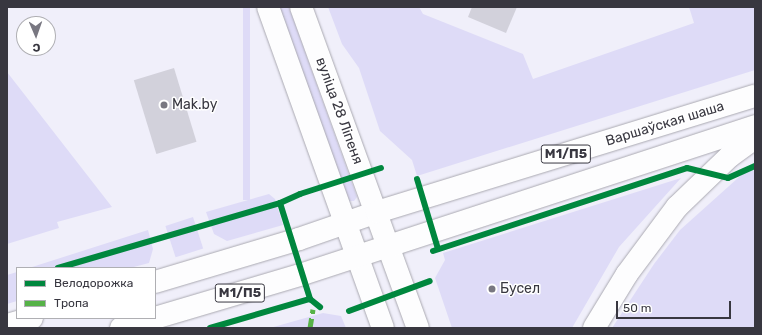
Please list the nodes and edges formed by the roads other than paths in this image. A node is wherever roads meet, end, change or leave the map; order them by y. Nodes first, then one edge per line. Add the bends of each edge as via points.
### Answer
1 (268, 7) edge
2 (302, 7) edge
3 (755, 96) edge
4 (755, 126) edge
5 (755, 138) edge
6 (377, 212) junction
7 (346, 224) junction
8 (390, 246) junction
9 (358, 256) junction
10 (156, 282) edge
11 (156, 318) edge
12 (28, 319) edge
13 (152, 319) edge
14 (7, 325) edge
15 (122, 328) edge
16 (383, 328) edge
17 (418, 328) edge
18 (594, 328) edge

1 - 7 main road
2 - 6 main road, вуліца 28 Ліпеня
3 - 6 main road, Варшаўская шаша / М1/П5
4 - 8 main road, Варшаўская шаша / М1/П5
5 - 18 main road via 730,156 677,207 627,274
6 - 7 main road, Варшаўская шаша / М1/П5
6 - 8 main road, вуліца 28 Ліпеня
7 - 9 main road
7 - 10 main road, М1/П5
8 - 9 main road, Варшаўская шаша / М1/П5
8 - 17 main road, вуліца 28 Ліпеня
9 - 11 main road, М1/П5
9 - 16 main road
12 - 14 main road
13 - 15 main road, М1/П5

